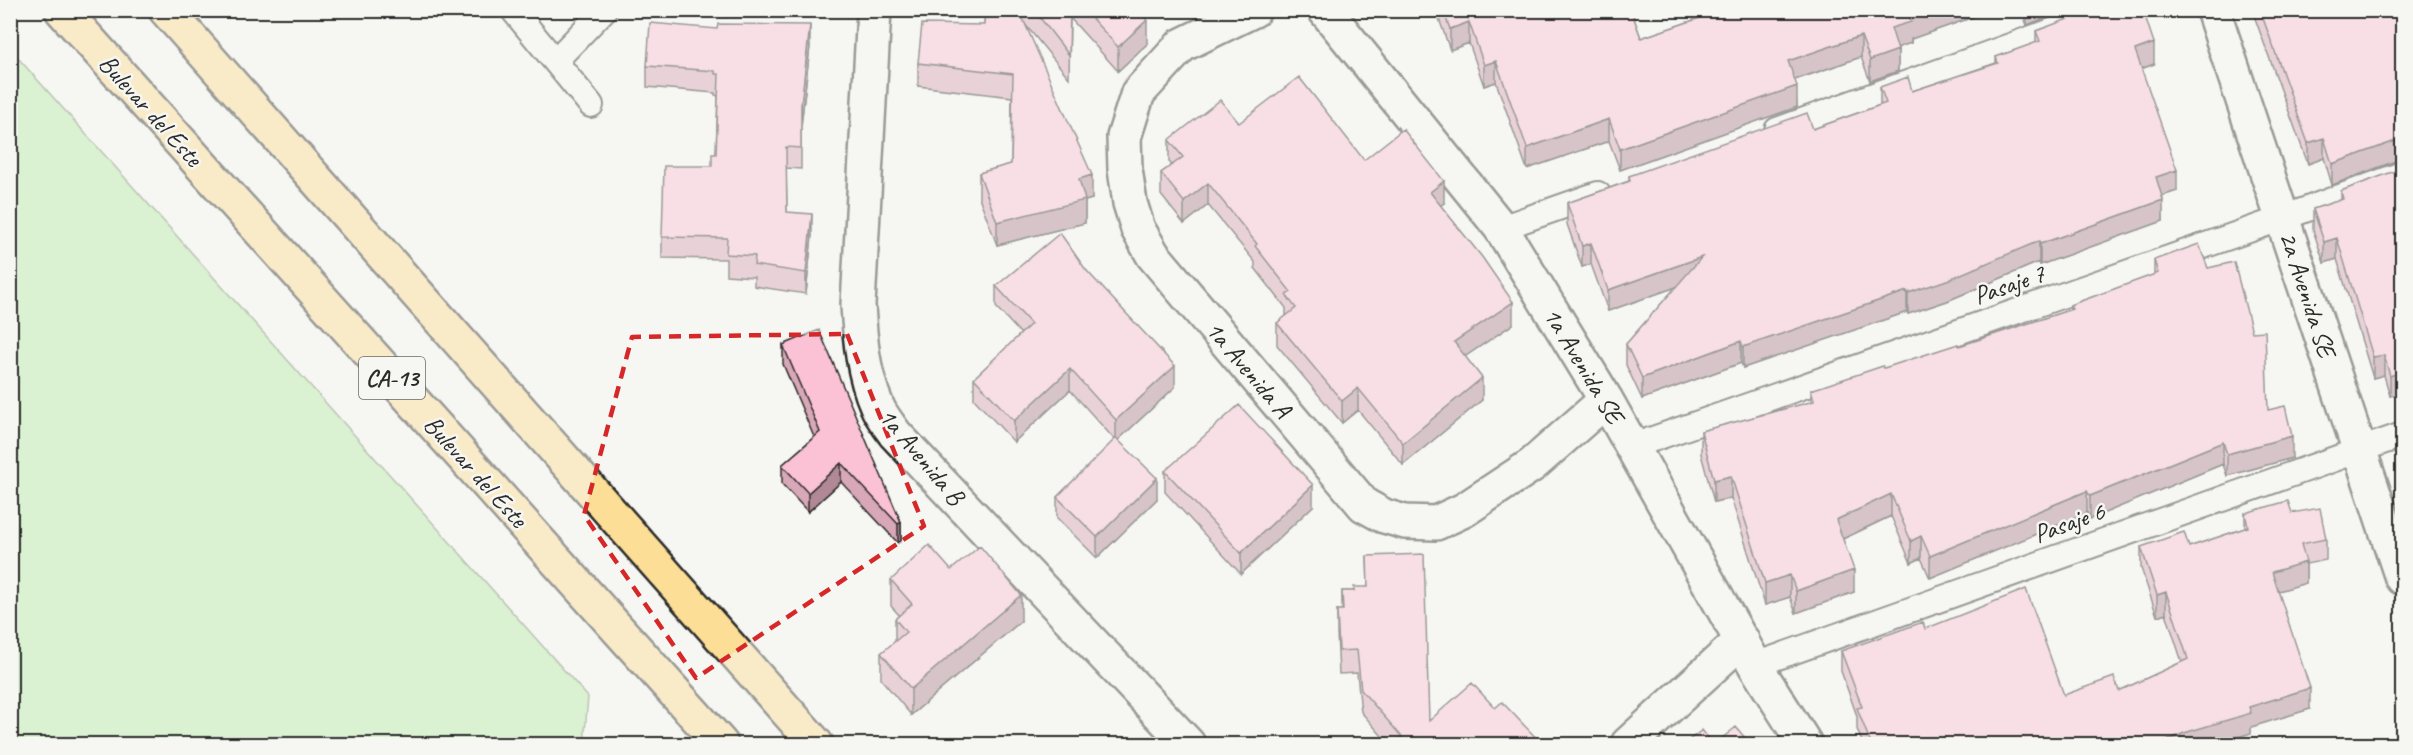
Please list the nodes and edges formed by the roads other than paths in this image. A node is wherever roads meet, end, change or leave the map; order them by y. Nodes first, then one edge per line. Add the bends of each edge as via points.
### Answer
1 (62, 10) edge
2 (166, 10) edge
3 (513, 10) edge
4 (604, 10) edge
5 (874, 10) edge
6 (1254, 10) edge
7 (1325, 10) edge
8 (2110, 10) edge
9 (2212, 10) edge
10 (555, 61) junction
11 (591, 105) dead end
12 (1761, 136) edge
13 (2403, 174) edge
14 (1614, 188) edge
15 (2283, 219) junction
16 (1501, 228) junction
17 (1606, 400) junction
18 (2403, 435) edge
19 (1633, 446) junction
20 (2359, 449) junction
21 (2403, 578) edge
22 (1749, 652) junction
23 (722, 744) edge
24 (816, 744) edge
25 (1188, 744) edge
26 (1628, 744) edge
27 (1805, 744) edge

1 - 23 highway, Bulevar del Este / CA-13
2 - 24 highway, CA-13
3 - 10 lane
4 - 10 lane
5 - 25 street, 1a Avenida B via 858,305 866,372 878,408 895,434
6 - 17 street, 1a Avenida A via 1182,45 1138,93 1124,137 1130,203 1138,229 1153,255 1364,505 1405,522 1436,523 1464,510 1532,465
7 - 16 street, 1a Avenida SE
8 - 12 lane
9 - 15 street, 2a Avenida SE
10 - 11 lane
13 - 15 lane, Pasaje 7
14 - 16 lane
15 - 19 lane, Pasaje 7
15 - 20 street, 2a Avenida SE
16 - 17 street, 1a Avenida SE
17 - 19 street, 1a Avenida SE
18 - 20 lane, Pasaje 6
19 - 22 street, 1a Avenida SE
20 - 21 street, 2a Avenida SE
20 - 22 lane, Pasaje 6
22 - 26 street
22 - 27 street, 1a Avenida SE

